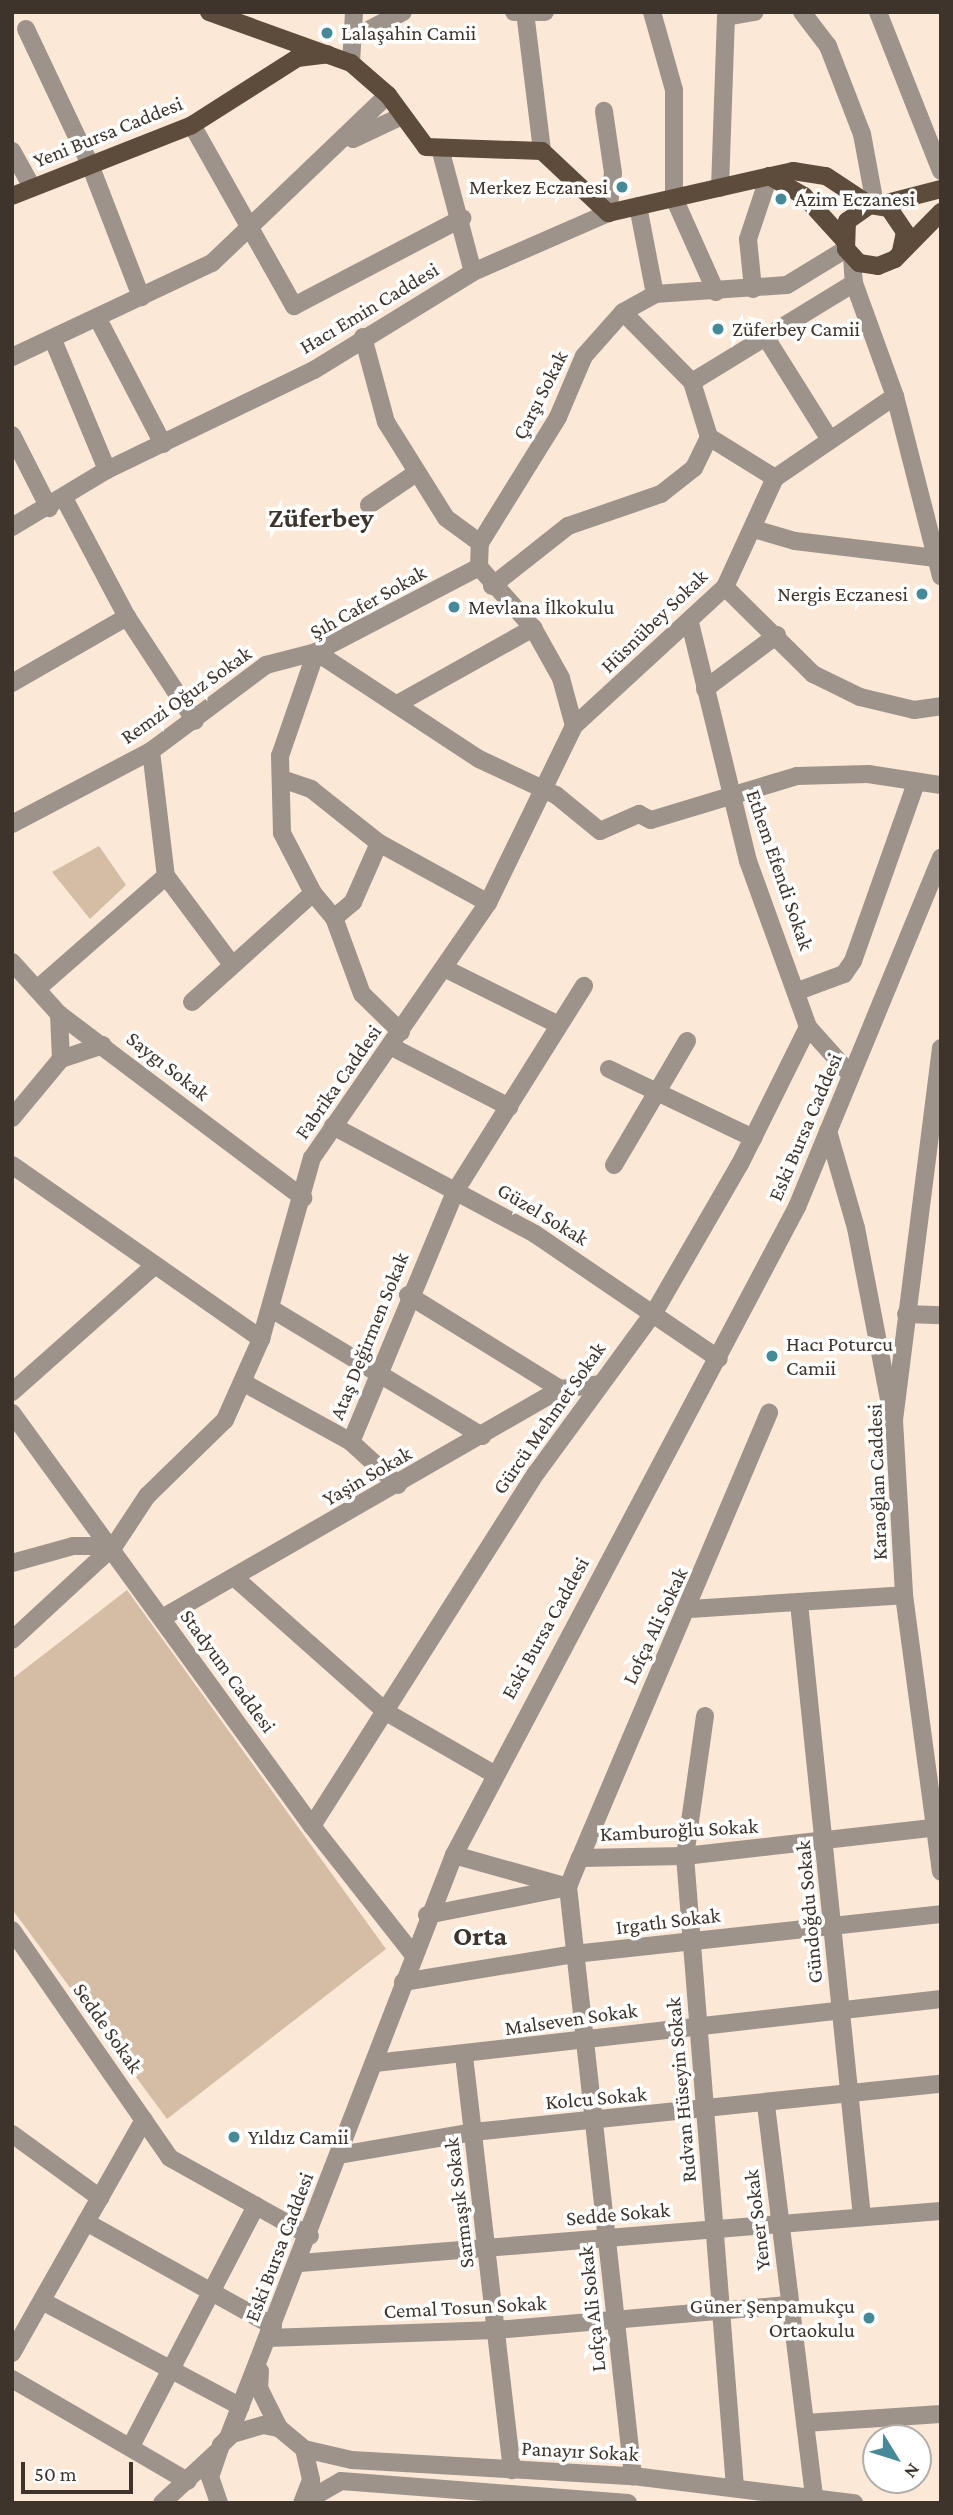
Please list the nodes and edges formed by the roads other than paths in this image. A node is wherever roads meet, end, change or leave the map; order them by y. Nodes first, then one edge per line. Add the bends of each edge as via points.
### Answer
1 (209, 12) edge
2 (403, 12) edge
3 (545, 12) edge
4 (652, 12) edge
5 (755, 12) edge
6 (802, 12) edge
7 (878, 12) edge
8 (521, 13) edge
9 (352, 20) edge
10 (26, 29) dead end
11 (331, 54) junction
12 (351, 63) junction
13 (388, 95) junction
14 (604, 111) dead end
15 (400, 117) junction
16 (192, 125) junction
17 (343, 143) junction
18 (12, 151) edge
19 (541, 151) junction
20 (441, 152) junction
21 (89, 162) junction
22 (941, 171) edge
23 (769, 176) junction
24 (32, 187) junction
25 (720, 188) junction
26 (941, 189) edge
27 (12, 195) edge
28 (674, 198) junction
29 (875, 205) junction
30 (638, 206) junction
31 (941, 212) edge
32 (608, 213) junction
33 (463, 218) junction
34 (248, 226) junction
35 (847, 248) junction
36 (901, 251) junction
37 (473, 272) junction
38 (854, 283) junction
39 (753, 289) junction
40 (716, 292) junction
41 (655, 294) junction
42 (141, 297) junction
43 (622, 312) junction
44 (99, 319) junction
45 (363, 337) junction
46 (53, 340) junction
47 (768, 341) junction
48 (12, 357) edge
49 (691, 382) junction
50 (895, 396) junction
51 (12, 435) edge
52 (709, 437) junction
53 (830, 440) junction
54 (163, 444) junction
55 (107, 470) junction
56 (416, 473) junction
57 (775, 478) junction
58 (57, 504) junction
59 (369, 505) dead end
60 (12, 527) edge
61 (754, 528) junction
62 (480, 543) junction
63 (936, 558) junction
64 (479, 567) junction
65 (941, 576) edge
66 (492, 586) junction
67 (725, 587) junction
68 (127, 617) junction
69 (690, 623) junction
70 (533, 628) junction
71 (777, 635) junction
72 (316, 652) junction
73 (12, 683) edge
74 (705, 689) junction
75 (399, 703) junction
76 (941, 706) edge
77 (195, 720) junction
78 (574, 726) junction
79 (151, 751) junction
80 (285, 780) junction
81 (916, 782) junction
82 (941, 785) edge
83 (542, 792) junction
84 (730, 795) junction
85 (12, 824) edge
86 (379, 844) junction
87 (941, 858) edge
88 (166, 876) junction
89 (313, 892) junction
90 (488, 903) junction
91 (334, 919) junction
92 (12, 962) edge
93 (230, 962) junction
94 (446, 969) junction
95 (584, 986) dead end
96 (37, 989) junction
97 (798, 991) junction
98 (192, 1002) dead end
99 (59, 1014) junction
100 (559, 1025) junction
101 (808, 1027) junction
102 (396, 1039) junction
103 (687, 1041) dead end
104 (103, 1045) junction
105 (941, 1048) edge
106 (61, 1059) junction
107 (609, 1069) dead end
108 (851, 1074) junction
109 (660, 1094) junction
110 (509, 1107) junction
111 (12, 1118) edge
112 (333, 1126) junction
113 (828, 1131) junction
114 (753, 1138) junction
115 (12, 1165) edge
116 (614, 1165) dead end
117 (456, 1190) junction
118 (303, 1199) junction
119 (155, 1265) junction
120 (408, 1295) junction
121 (270, 1308) junction
122 (655, 1311) junction
123 (906, 1314) junction
124 (941, 1315) edge
125 (261, 1339) junction
126 (719, 1359) junction
127 (378, 1373) junction
128 (246, 1384) junction
129 (598, 1384) junction
130 (560, 1389) junction
131 (12, 1392) edge
132 (769, 1412) dead end
133 (12, 1413) edge
134 (894, 1420) junction
135 (482, 1436) junction
136 (351, 1442) junction
137 (398, 1485) junction
138 (114, 1546) junction
139 (12, 1563) edge
140 (234, 1577) junction
141 (904, 1595) junction
142 (799, 1603) junction
143 (690, 1609) junction
144 (162, 1618) junction
145 (12, 1640) edge
146 (386, 1712) junction
147 (705, 1716) dead end
148 (492, 1773) junction
149 (938, 1800) edge
150 (312, 1826) junction
151 (938, 1827) junction
152 (825, 1842) junction
153 (454, 1855) junction
154 (685, 1856) junction
155 (580, 1858) junction
156 (941, 1872) edge
157 (568, 1887) junction
158 (941, 1914) edge
159 (427, 1915) junction
160 (834, 1924) junction
161 (12, 1930) edge
162 (691, 1941) junction
163 (412, 1953) junction
164 (574, 1955) junction
165 (403, 1982) junction
166 (941, 1999) edge
167 (841, 2010) junction
168 (698, 2024) junction
169 (584, 2040) junction
170 (464, 2056) junction
171 (375, 2063) junction
172 (941, 2084) edge
173 (849, 2095) junction
174 (766, 2105) junction
175 (705, 2112) junction
176 (144, 2120) junction
177 (595, 2120) junction
178 (473, 2132) junction
179 (12, 2134) edge
180 (339, 2155) junction
181 (100, 2198) junction
182 (257, 2206) junction
183 (941, 2211) edge
184 (862, 2217) junction
185 (86, 2222) junction
186 (782, 2224) junction
187 (716, 2229) junction
188 (310, 2236) junction
189 (607, 2237) junction
190 (488, 2247) junction
191 (300, 2263) junction
192 (211, 2292) junction
193 (42, 2301) junction
194 (790, 2305) junction
195 (722, 2310) junction
196 (615, 2321) junction
197 (496, 2330) junction
198 (270, 2332) junction
199 (12, 2353) edge
200 (261, 2355) junction
201 (171, 2369) junction
202 (12, 2379) edge
203 (242, 2407) junction
204 (941, 2414) edge
205 (805, 2423) junction
206 (279, 2428) junction
207 (228, 2438) junction
208 (131, 2445) junction
209 (304, 2449) junction
210 (216, 2453) junction
211 (512, 2470) junction
212 (633, 2476) junction
213 (187, 2481) junction
214 (735, 2487) junction
215 (814, 2496) junction
216 (162, 2503) edge
217 (219, 2503) edge
218 (303, 2503) edge
219 (628, 2503) edge
220 (854, 2503) edge

1 - 11 main road
2 - 9 street
3 - 8 street
4 - 28 street via 674,90
5 - 25 street via 726,18
6 - 29 street via 828,46 862,134
7 - 22 street
8 - 19 street via 538,84
9 - 12 street
10 - 21 street
11 - 12 main road
11 - 16 main road, Yeni Bursa Caddesi via 297,58 268,72
12 - 13 main road
13 - 15 main road
13 - 17 street
14 - 32 street via 612,173
15 - 17 street
15 - 20 main road via 425,147
16 - 21 main road, Yeni Bursa Caddesi
16 - 34 street
17 - 34 street
18 - 24 street
19 - 20 main road
19 - 32 main road
20 - 33 street
21 - 24 main road, Yeni Bursa Caddesi
21 - 42 street
23 - 25 main road, Hacı Emin Caddesi
23 - 29 main road, Hacı Emin Caddesi via 793,171 826,176
23 - 35 main road via 804,196
23 - 39 street via 748,239
24 - 27 main road, Yeni Bursa Caddesi
25 - 28 main road, Hacı Emin Caddesi
26 - 29 main road
28 - 30 main road, Hacı Emin Caddesi
28 - 40 street
29 - 35 main road via 852,213
29 - 36 main road via 902,222
30 - 32 main road, Hacı Emin Caddesi
30 - 41 street via 655,269
31 - 36 main road
32 - 37 street, Hacı Emin Caddesi
33 - 34 street via 293,306
33 - 37 street
34 - 42 street via 212,262
35 - 36 main road via 878,266
35 - 38 street
35 - 39 street, Çarşı Sokak via 787,285
37 - 45 street, Hacı Emin Caddesi
38 - 47 street
38 - 50 street
39 - 40 street, Çarşı Sokak
40 - 41 street, Çarşı Sokak
41 - 43 street, Çarşı Sokak
42 - 44 street
43 - 49 street
43 - 62 street, Çarşı Sokak via 584,356 558,417
44 - 46 street
44 - 54 street
45 - 54 street, Hacı Emin Caddesi via 314,370
45 - 56 street via 386,422
46 - 48 street
46 - 55 street
47 - 49 street
47 - 53 street
49 - 52 street
50 - 53 street
50 - 63 street
51 - 58 street
52 - 57 street
52 - 66 street via 694,468 661,494 568,527
53 - 57 street
54 - 55 street, Hacı Emin Caddesi
55 - 58 street, Hacı Emin Caddesi
56 - 59 street
56 - 62 street via 446,518
57 - 61 street, Hüsnübey Sokak
58 - 60 street, Hacı Emin Caddesi
58 - 68 street
61 - 63 street via 795,541
61 - 67 street, Hüsnübey Sokak
62 - 64 street, Çarşı Sokak
63 - 65 street
64 - 66 street
64 - 72 street, Şıh Cafer Sokak
66 - 70 street
67 - 69 street, Hüsnübey Sokak
67 - 71 street
68 - 73 street
68 - 77 street
69 - 74 street, Ethem Efendi Sokak
69 - 78 street, Hüsnübey Sokak
70 - 75 street
70 - 78 street via 561,678
71 - 74 street
71 - 76 street via 813,674 860,697 914,710
72 - 75 street
72 - 77 street, Remzi Oğuz Sokak via 266,666
72 - 80 street, Şıh Cafer Sokak via 280,756
74 - 84 street, Ethem Efendi Sokak
75 - 83 street via 479,759
77 - 79 street, Remzi Oğuz Sokak
78 - 83 street, Fabrika Caddesi
79 - 85 street, Remzi Oğuz Sokak
79 - 88 street
80 - 86 street via 312,789
80 - 89 street, Şıh Cafer Sokak via 282,833
81 - 82 street
81 - 84 street via 868,774 797,776
81 - 97 street via 853,961 844,974
83 - 84 street via 556,795 600,831 639,814 652,820
83 - 90 street, Fabrika Caddesi
84 - 97 street, Ethem Efendi Sokak
86 - 90 street
86 - 91 street via 353,901
87 - 108 street, Eski Bursa Caddesi
88 - 93 street
88 - 96 street
89 - 91 street, Şıh Cafer Sokak
89 - 93 street
90 - 94 street, Fabrika Caddesi
91 - 102 street, Şıh Cafer Sokak via 362,994
92 - 96 street, Saygı Sokak
93 - 98 street
94 - 100 street
94 - 102 street, Fabrika Caddesi
95 - 100 street, Ataş Değirmen Sokak
96 - 99 street, Saygı Sokak
97 - 101 street, Ethem Efendi Sokak
99 - 104 street, Saygı Sokak
99 - 106 street
100 - 110 street, Ataş Değirmen Sokak
101 - 108 street, Ethem Efendi Sokak
101 - 114 street, Gürcü Mehmet Sokak
102 - 110 street, Şıh Cafer Sokak
102 - 112 street, Fabrika Caddesi
103 - 109 street
104 - 106 street
104 - 118 street, Saygı Sokak
105 - 123 street, Karaoğlan Caddesi
106 - 111 street
107 - 109 street
108 - 113 street, Eski Bursa Caddesi
109 - 114 street
109 - 116 street
110 - 117 street, Ataş Değirmen Sokak
112 - 117 street, Güzel Sokak
112 - 118 street, Fabrika Caddesi via 312,1158
113 - 126 street, Eski Bursa Caddesi via 797,1207
113 - 134 street via 856,1228
114 - 122 street, Gürcü Mehmet Sokak
115 - 119 street
117 - 120 street, Ataş Değirmen Sokak
117 - 122 street, Güzel Sokak
118 - 121 street, Fabrika Caddesi
119 - 125 street
119 - 131 street
120 - 127 street, Ataş Değirmen Sokak
120 - 130 street
121 - 125 street, Fabrika Caddesi
121 - 127 street
122 - 126 street, Güzel Sokak
122 - 129 street, Gürcü Mehmet Sokak
123 - 124 street
123 - 134 street, Karaoğlan Caddesi
125 - 128 street, Fabrika Caddesi
126 - 148 street, Eski Bursa Caddesi
127 - 135 street
127 - 136 street, Ataş Değirmen Sokak
128 - 136 street
128 - 138 street, Fabrika Caddesi via 225,1420 147,1496
129 - 130 street, Yaşin Sokak
129 - 146 street, Gürcü Mehmet Sokak
130 - 135 street, Yaşin Sokak
132 - 143 street, Lofça Ali Sokak
133 - 138 street, Stadyum Caddesi
134 - 141 street, Karaoğlan Caddesi
135 - 137 street, Yaşin Sokak
136 - 137 street, Ataş Değirmen Sokak
137 - 140 street, Yaşin Sokak
138 - 139 street via 73,1546
138 - 144 street, Stadyum Caddesi
138 - 145 street, Fabrika Caddesi
140 - 144 street, Yaşin Sokak
140 - 146 street
141 - 142 street
141 - 149 street, Karaoğlan Caddesi
142 - 143 street
142 - 152 street, Gündoğdu Sokak
143 - 155 street, Lofça Ali Sokak
144 - 150 street, Stadyum Caddesi
146 - 148 street
146 - 150 street, Gürcü Mehmet Sokak
147 - 154 street, Rıdvan Hüseyin Sokak
148 - 153 street, Eski Bursa Caddesi
149 - 151 street, Karaoğlan Caddesi
150 - 163 street, Stadyum Caddesi
151 - 152 street, Kamburoğlu Sokak
151 - 156 street, Karaoğlan Caddesi
152 - 154 street, Kamburoğlu Sokak
152 - 160 street, Gündoğdu Sokak
153 - 157 street
153 - 159 street, Eski Bursa Caddesi
154 - 155 street, Kamburoğlu Sokak
154 - 162 street, Rıdvan Hüseyin Sokak
155 - 157 street, Kamburoğlu Sokak
157 - 159 street
157 - 164 street, Lofça Ali Sokak
158 - 160 street, Irgatlı Sokak
159 - 163 street, Eski Bursa Caddesi
160 - 162 street, Irgatlı Sokak
160 - 167 street, Gündoğdu Sokak
161 - 176 street, Sedde Sokak
162 - 164 street, Irgatlı Sokak
162 - 168 street, Rıdvan Hüseyin Sokak
163 - 165 street, Eski Bursa Caddesi
164 - 165 street, Irgatlı Sokak
164 - 169 street, Lofça Ali Sokak
165 - 171 street, Eski Bursa Caddesi
166 - 167 street, Malseven Sokak
167 - 168 street, Malseven Sokak
167 - 173 street, Gündoğdu Sokak
168 - 169 street, Malseven Sokak
168 - 175 street, Rıdvan Hüseyin Sokak
169 - 170 street, Malseven Sokak
169 - 177 street, Lofça Ali Sokak
170 - 171 street, Malseven Sokak
170 - 178 street, Sarmaşık Sokak
171 - 180 street, Eski Bursa Caddesi
172 - 173 street, Kolcu Sokak
173 - 174 street, Kolcu Sokak
173 - 184 street, Gündoğdu Sokak
174 - 175 street, Kolcu Sokak
174 - 186 street, Yener Sokak
175 - 177 street, Kolcu Sokak
175 - 187 street, Rıdvan Hüseyin Sokak
176 - 181 street
176 - 182 street, Sedde Sokak via 170,2158
177 - 178 street, Kolcu Sokak
177 - 189 street, Lofça Ali Sokak
178 - 180 street, Kolcu Sokak
178 - 190 street, Sarmaşık Sokak
179 - 181 street
180 - 188 street, Eski Bursa Caddesi
181 - 185 street
182 - 188 street, Sedde Sokak
182 - 192 street
183 - 184 street, Sedde Sokak
184 - 186 street, Sedde Sokak
185 - 192 street
185 - 193 street
186 - 187 street, Sedde Sokak
186 - 194 street, Yener Sokak
187 - 189 street, Sedde Sokak
187 - 195 street, Rıdvan Hüseyin Sokak
188 - 191 street, Eski Bursa Caddesi
189 - 190 street, Sedde Sokak
189 - 196 street, Lofça Ali Sokak
190 - 191 street, Sedde Sokak
190 - 197 street, Sarmaşık Sokak
191 - 198 street, Eski Bursa Caddesi
192 - 198 street
192 - 201 street
193 - 199 street
193 - 201 street
194 - 195 street, Cemal Tosun Sokak
194 - 205 street, Yener Sokak
195 - 196 street, Cemal Tosun Sokak
195 - 214 street, Rıdvan Hüseyin Sokak
196 - 197 street, Cemal Tosun Sokak
196 - 212 street, Lofça Ali Sokak
197 - 198 street, Cemal Tosun Sokak
197 - 211 street, Sarmaşık Sokak
198 - 200 street, Eski Bursa Caddesi
200 - 203 street, Eski Bursa Caddesi
200 - 206 street via 259,2388
201 - 203 street
201 - 208 street
202 - 208 street
203 - 207 street, Eski Bursa Caddesi
204 - 205 street
205 - 215 street, Yener Sokak
206 - 207 street via 247,2427
206 - 209 street
207 - 210 street, Eski Bursa Caddesi
208 - 213 street
209 - 211 street, Panayır Sokak via 352,2460
209 - 218 street via 311,2480
210 - 213 street
210 - 217 street via 210,2477
211 - 212 street, Panayır Sokak
212 - 214 street, Panayır Sokak
213 - 216 street
214 - 215 street, Panayır Sokak
215 - 220 street, Panayır Sokak
218 - 219 street via 341,2481

